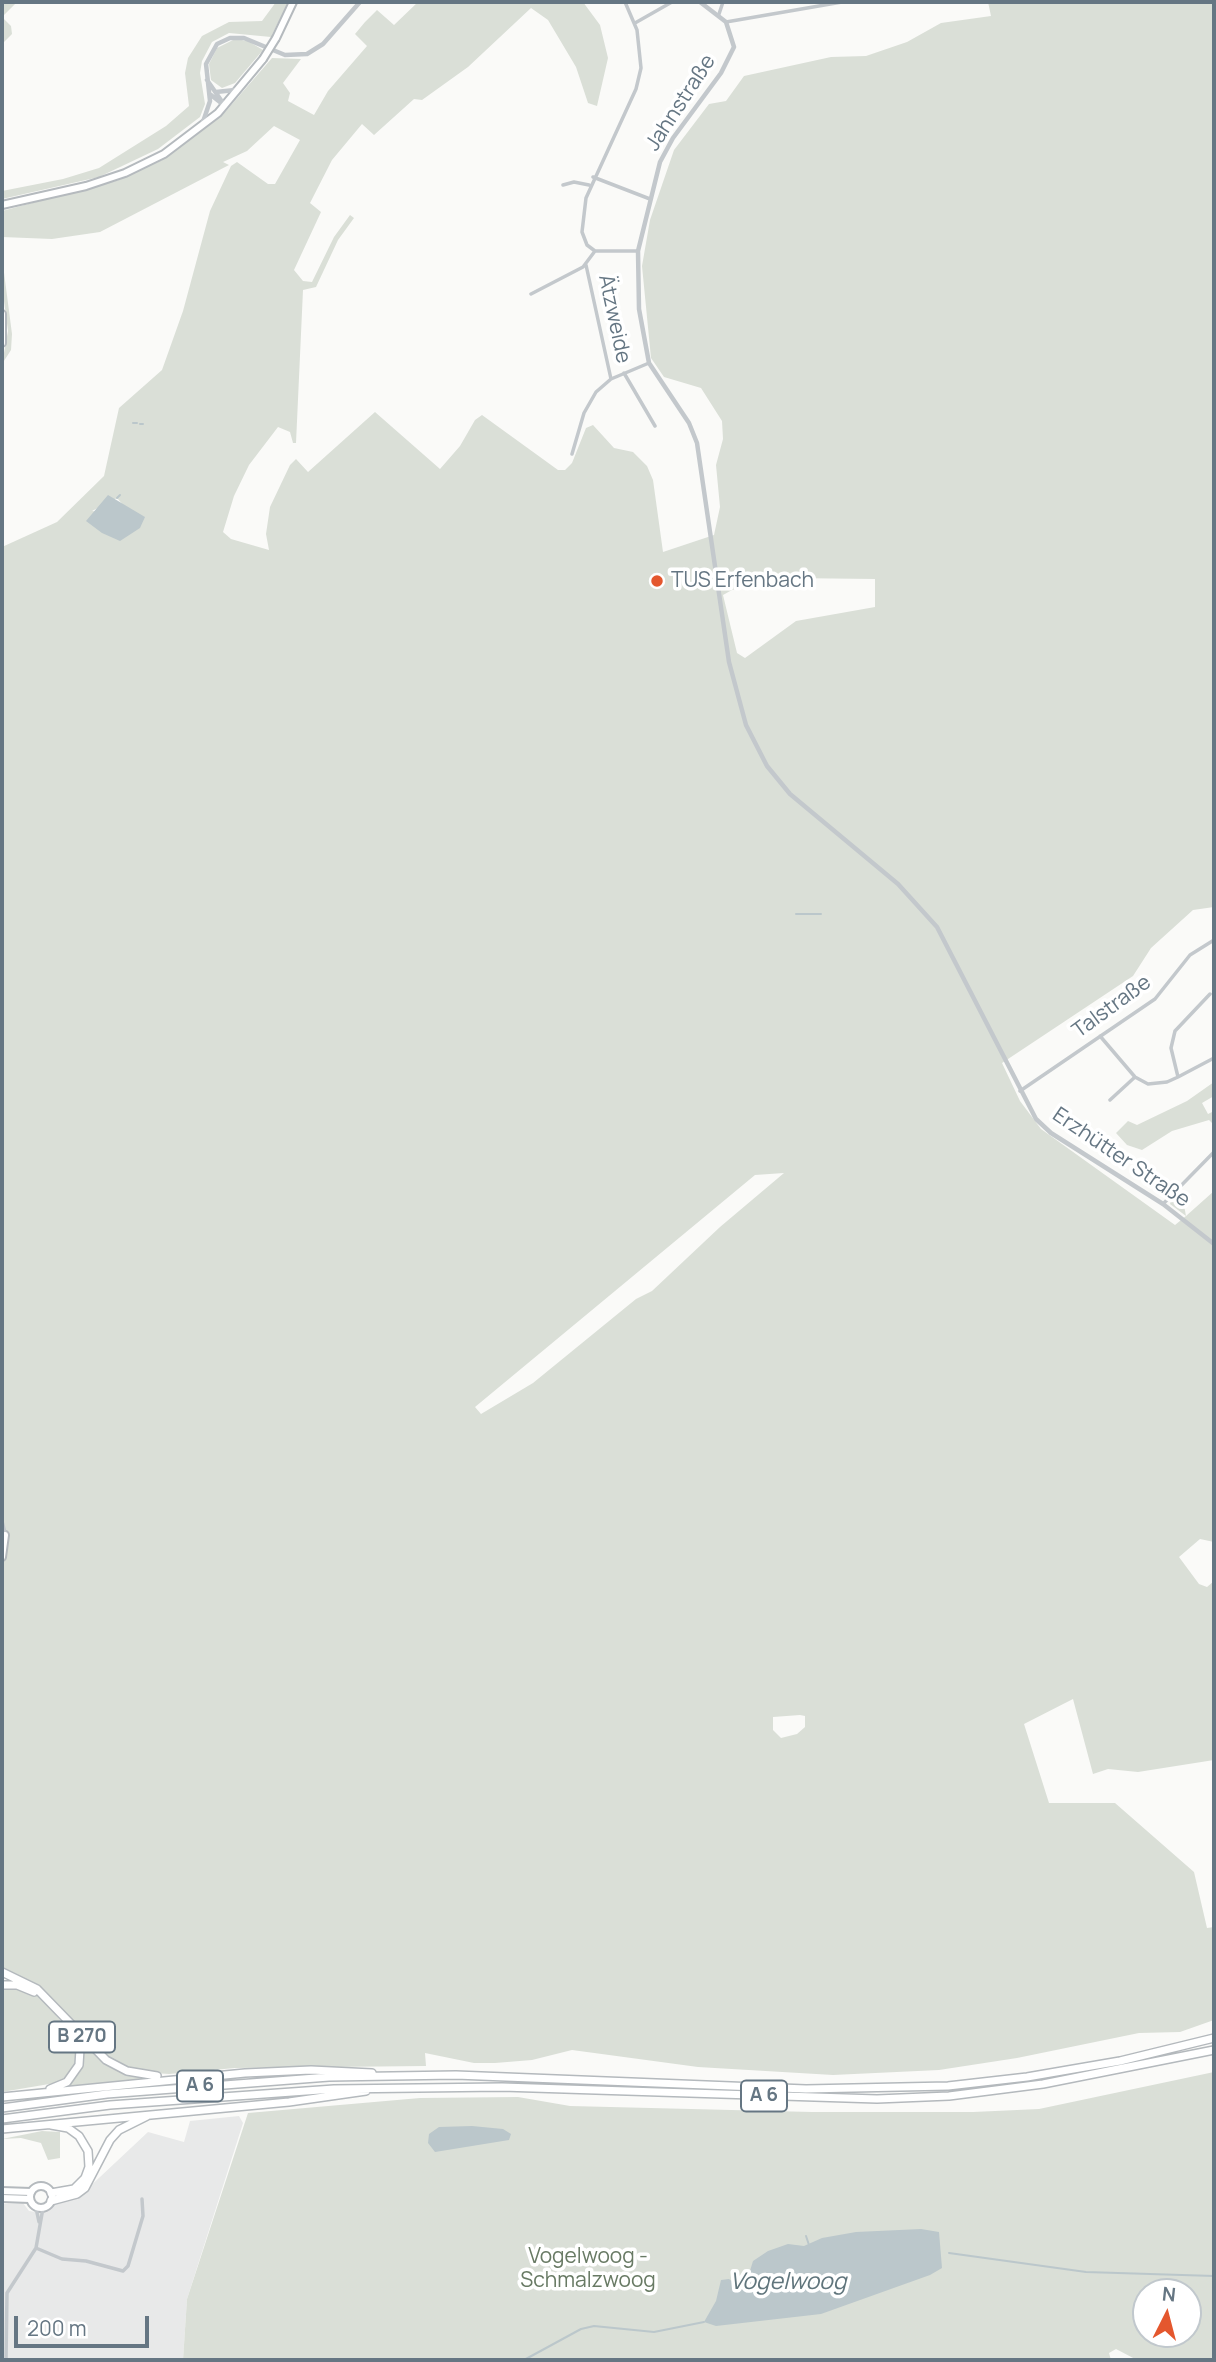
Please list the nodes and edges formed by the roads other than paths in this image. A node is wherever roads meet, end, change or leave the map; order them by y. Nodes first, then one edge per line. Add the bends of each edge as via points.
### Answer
1 (293, 2) edge
2 (360, 2) edge
3 (625, 2) edge
4 (672, 2) edge
5 (700, 2) edge
6 (723, 2) edge
7 (842, 2) edge
8 (719, 14) junction
9 (726, 22) junction
10 (635, 23) junction
11 (205, 72) junction
12 (242, 87) junction
13 (209, 92) junction
14 (216, 92) junction
15 (225, 106) junction
16 (197, 131) junction
17 (593, 177) junction
18 (563, 185) dead end
19 (589, 185) junction
20 (650, 199) junction
21 (2, 205) edge
22 (595, 251) junction
23 (638, 251) junction
24 (586, 265) junction
25 (531, 294) dead end
26 (2, 314) edge
27 (2, 343) edge
28 (649, 363) junction
29 (624, 373) junction
30 (611, 379) junction
31 (655, 426) dead end
32 (572, 454) dead end
33 (719, 596) joint
34 (1214, 940) edge
35 (1210, 994) dead end
36 (1100, 1036) junction
37 (1214, 1058) edge
38 (1135, 1077) junction
39 (1178, 1077) junction
40 (1020, 1091) junction
41 (1110, 1100) dead end
42 (1214, 1152) edge
43 (1163, 1204) junction
44 (1214, 1244) edge
45 (2, 1523) edge
46 (5, 1535) junction
47 (2, 1544) edge
48 (2, 1557) edge
49 (2, 1972) edge
50 (2, 1985) edge
51 (1214, 2038) edge
52 (1214, 2050) edge
53 (400, 2077) junction
54 (175, 2078) junction
55 (379, 2088) junction
56 (26, 2094) junction
57 (2, 2097) edge
58 (2, 2108) edge
59 (157, 2112) junction
60 (2, 2119) edge
61 (44, 2123) junction
62 (2, 2129) edge
63 (2, 2191) edge
64 (30, 2196) junction
65 (51, 2197) junction
66 (2, 2198) edge
67 (142, 2199) dead end
68 (40, 2208) junction
69 (36, 2248) junction
70 (6, 2360) edge

1 - 12 main road, bridge via 276,38
2 - 11 street via 307,54 290,56 249,38 230,38 211,51
3 - 10 street
4 - 10 street
5 - 8 street
6 - 8 street
7 - 9 street
8 - 9 street
9 - 20 street, Jahnstraße via 734,40 732,52 666,149
10 - 17 street via 642,57 639,78
11 - 13 street
11 - 14 street
12 - 14 street
12 - 15 main road
13 - 15 street
13 - 16 street via 208,111
14 - 15 street
15 - 16 main road
16 - 21 main road via 125,173 71,191
17 - 19 street
17 - 20 street
18 - 19 street
19 - 22 street via 581,223 587,245
20 - 23 street, Jahnstraße
22 - 23 street
22 - 24 street
23 - 28 street, Jahnstraße via 640,320
24 - 25 street
24 - 30 street, Ätzweide
26 - 27 main road
28 - 29 street, Ätzweide
28 - 33 street, Jahnstraße via 697,443
29 - 30 street, Ätzweide
29 - 31 street, Ätzweide
30 - 32 street, Ätzweide via 588,404
33 - 40 street, Erzhütter Straße via 736,692 746,725 767,766 808,812 898,884 933,921
34 - 36 street, Talstraße via 1190,955 1155,999
35 - 39 street via 1171,1039
36 - 38 street
36 - 40 street, Talstraße
37 - 39 street
38 - 39 street via 1158,1085
38 - 41 street
40 - 43 street, Erzhütter Straße via 1046,1129
42 - 43 street
43 - 44 street, Erzhütter Straße
45 - 46 street
46 - 47 main road
46 - 48 main road
49 - 54 highway, B 270 via 37,1989 106,2060 140,2074
50 - 56 highway via 27,1988 44,1999 72,2031 80,2049 79,2064 66,2082
51 - 53 highway, A 6 via 1120,2061 948,2086 806,2089
52 - 55 highway, A 6 via 1026,2087 949,2096 877,2099
53 - 54 highway via 311,2070
53 - 58 highway, A 6 via 197,2086
54 - 56 highway
55 - 59 highway, A 6 via 289,2102
55 - 60 highway, A 6 via 206,2096
56 - 57 highway
59 - 61 highway, A 6
59 - 65 highway, A 6 via 119,2130 85,2188 77,2194
61 - 62 highway
61 - 65 highway via 68,2128 88,2151 86,2178 74,2189
63 - 64 main road
64 - 65 main road via 41,2186
64 - 66 main road
64 - 68 main road
65 - 68 main road
67 - 69 street via 143,2216 123,2271 62,2259
68 - 69 street
69 - 70 street via 7,2293

